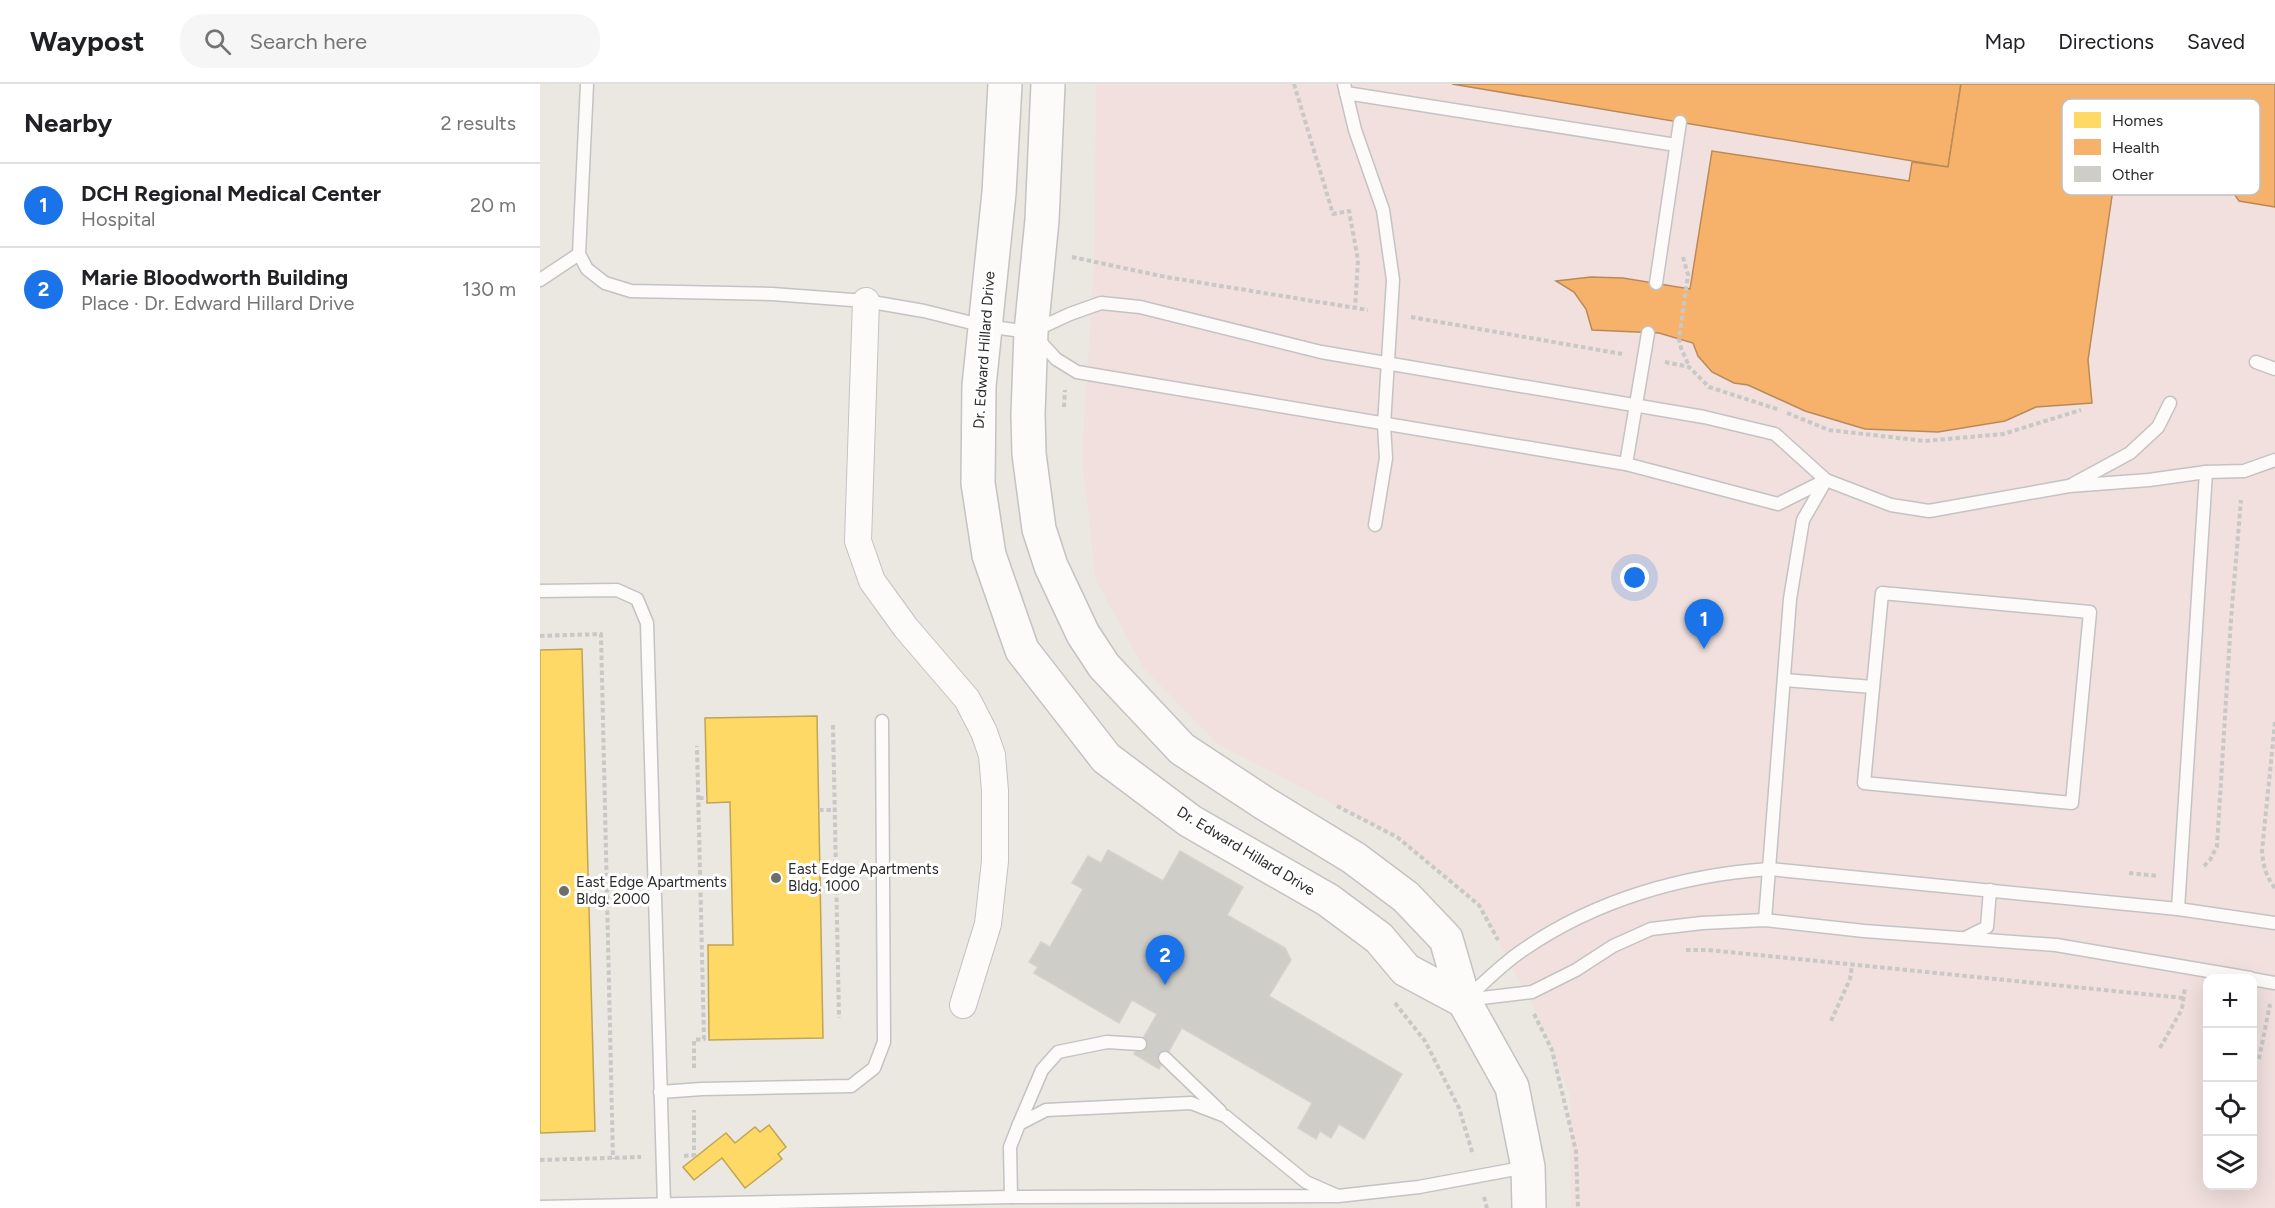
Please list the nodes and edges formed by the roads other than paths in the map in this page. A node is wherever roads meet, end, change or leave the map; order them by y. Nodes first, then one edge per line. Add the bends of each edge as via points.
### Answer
1 (587, 84) edge
2 (1005, 84) edge
3 (1048, 84) edge
4 (1345, 89) edge
5 (1680, 122) dead end
6 (1676, 145) junction
7 (579, 254) junction
8 (540, 280) edge
9 (1656, 283) dead end
10 (866, 301) junction
11 (984, 326) junction
12 (1031, 332) junction
13 (1648, 333) dead end
14 (2256, 362) dead end
15 (1388, 363) junction
16 (2275, 369) edge
17 (2170, 403) dead end
18 (1635, 405) junction
19 (1384, 425) junction
20 (2275, 460) edge
21 (1626, 464) junction
22 (2206, 472) junction
23 (1826, 480) junction
24 (2069, 486) junction
25 (1375, 525) dead end
26 (540, 591) edge
27 (1784, 680) junction
28 (1873, 687) junction
29 (882, 721) dead end
30 (1769, 869) junction
31 (1990, 890) junction
32 (2178, 909) junction
33 (1765, 920) junction
34 (2275, 923) edge
35 (1964, 939) junction
36 (2222, 974) edge
37 (2257, 980) edge
38 (2275, 982) edge
39 (1464, 1000) junction
40 (963, 1005) dead end
41 (1140, 1044) dead end
42 (1165, 1058) dead end
43 (660, 1092) junction
44 (1225, 1116) junction
45 (1019, 1125) junction
46 (1528, 1167) junction
47 (1338, 1196) junction
48 (1011, 1197) junction
49 (664, 1204) junction
50 (540, 1207) edge
51 (1528, 1208) edge

1 - 7 lane
2 - 11 street, Dr. Edward Hillard Drive via 999,193
3 - 12 street via 1042,220
4 - 6 lane
4 - 15 lane via 1383,210 1393,280
5 - 6 lane
6 - 9 lane
7 - 8 lane
7 - 10 lane via 588,269 605,283 631,291
10 - 11 lane
10 - 40 street via 858,541 872,581 967,699 992,755 995,861 988,924
11 - 12 lane
11 - 39 street, Dr. Edward Hillard Drive via 978,483 989,555 1023,650 1106,758 1190,821 1329,900 1379,938 1406,970
12 - 15 lane via 1101,303 1140,307 1322,352
12 - 19 lane via 1056,359 1077,372
12 - 39 street via 1029,454 1039,529 1051,566 1083,634 1104,666 1182,749 1354,858 1406,897 1446,939
13 - 18 lane
14 - 16 lane
15 - 18 lane
15 - 19 lane
17 - 24 lane via 2158,427 2130,453
18 - 21 lane
18 - 23 lane via 1775,434
19 - 21 lane
19 - 25 lane via 1386,458
20 - 22 lane via 2244,471
21 - 23 lane via 1778,504
22 - 24 lane
22 - 32 lane
23 - 24 lane via 1891,505 1929,511
23 - 27 lane via 1803,520 1790,599
26 - 43 lane via 617,590 637,599 647,623
27 - 28 lane
27 - 30 lane
28 - 28 lane via 1882,593 2090,612 2072,803 1864,783
29 - 43 lane via 884,1042 874,1068 851,1086
30 - 31 lane
30 - 33 lane
30 - 39 lane via 1730,872 1619,899 1522,950
31 - 32 lane
31 - 35 lane via 1987,927
32 - 34 lane
33 - 35 lane
33 - 39 lane via 1652,928 1532,992
35 - 36 lane via 2056,945
37 - 38 lane
39 - 46 street via 1512,1087
41 - 45 lane via 1107,1042 1058,1052 1042,1070
42 - 44 lane
43 - 49 lane
44 - 45 lane via 1191,1103 1046,1110
44 - 47 lane via 1306,1182
45 - 48 lane via 1010,1147
46 - 47 lane via 1419,1187
46 - 51 street
47 - 48 lane
48 - 49 lane
49 - 50 lane

